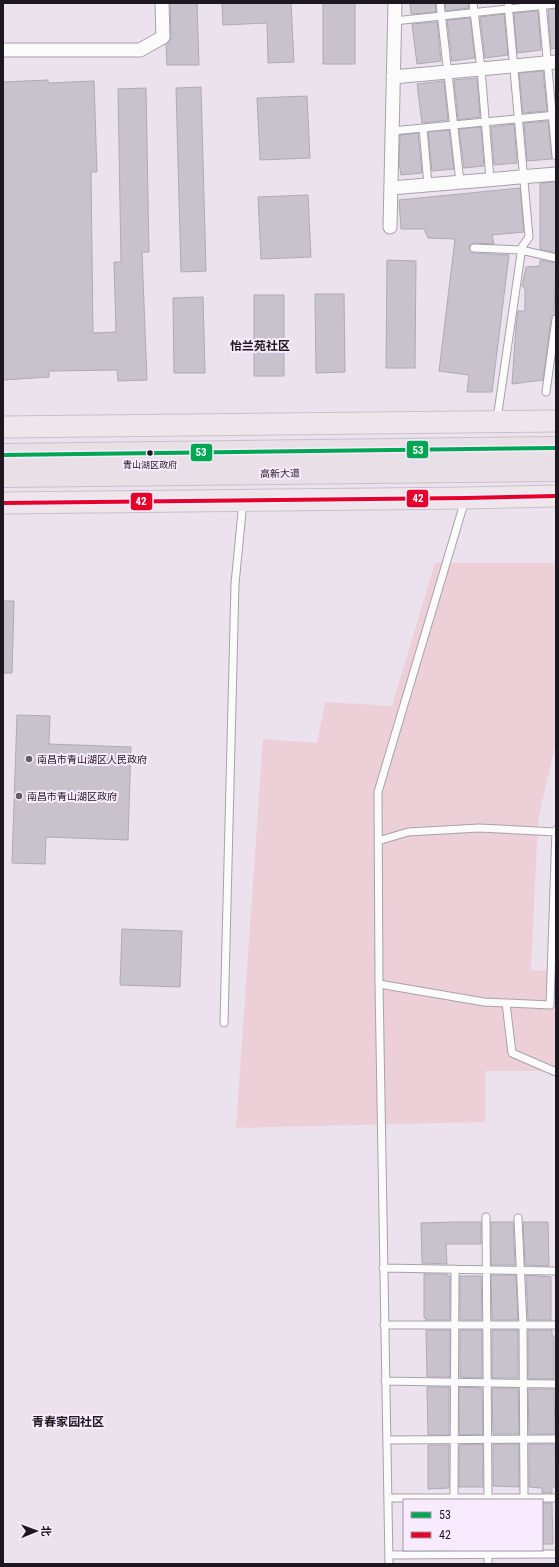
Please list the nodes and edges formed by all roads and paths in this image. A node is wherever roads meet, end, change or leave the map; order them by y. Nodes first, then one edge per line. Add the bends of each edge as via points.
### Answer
1 (162, 3) edge
2 (395, 3) edge
3 (440, 3) edge
4 (472, 3) edge
5 (542, 4) edge
6 (556, 4) edge
7 (508, 6) edge
8 (474, 13) junction
9 (441, 16) junction
10 (394, 21) junction
11 (3, 50) edge
12 (552, 62) edge
13 (514, 66) junction
14 (481, 69) junction
15 (448, 72) junction
16 (393, 77) junction
17 (554, 115) edge
18 (518, 118) junction
19 (485, 122) junction
20 (453, 125) junction
21 (423, 128) junction
22 (392, 131) junction
23 (556, 156) edge
24 (556, 174) edge
25 (523, 177) junction
26 (490, 180) junction
27 (460, 182) junction
28 (428, 185) junction
29 (391, 188) junction
30 (390, 227) dead end
31 (474, 248) dead end
32 (521, 250) junction
33 (556, 258) edge
34 (556, 319) edge
35 (546, 392) dead end
36 (496, 421) junction
37 (556, 421) edge
38 (3, 427) edge
39 (556, 448) edge
40 (3, 455) edge
41 (556, 470) edge
42 (3, 476) edge
43 (556, 496) edge
44 (466, 498) junction
45 (243, 500) junction
46 (3, 503) edge
47 (556, 831) edge
48 (378, 841) junction
49 (378, 984) junction
50 (506, 1003) junction
51 (224, 1022) dead end
52 (556, 1072) edge
53 (486, 1217) dead end
54 (518, 1218) dead end
55 (384, 1268) junction
56 (455, 1270) junction
57 (486, 1270) junction
58 (521, 1270) junction
59 (556, 1271) edge
60 (384, 1324) junction
61 (455, 1325) junction
62 (487, 1325) junction
63 (523, 1325) junction
64 (556, 1325) edge
65 (386, 1382) junction
66 (454, 1382) junction
67 (487, 1383) junction
68 (523, 1384) junction
69 (556, 1384) edge
70 (524, 1439) junction
71 (556, 1439) edge
72 (387, 1440) junction
73 (454, 1440) junction
74 (487, 1440) junction
75 (388, 1498) junction
76 (556, 1498) edge
77 (454, 1499) edge
78 (488, 1499) edge
79 (524, 1499) edge
80 (454, 1552) edge
81 (488, 1552) edge
82 (524, 1552) edge
83 (556, 1554) edge
84 (389, 1555) junction
85 (389, 1564) edge
86 (488, 1564) edge

1 - 11 street via 163,37 140,50
2 - 10 street
3 - 9 lane
4 - 8 lane
5 - 6 lane
5 - 7 lane
5 - 12 lane
7 - 8 lane
7 - 13 lane
8 - 9 lane
8 - 14 lane
9 - 10 lane
9 - 15 lane
10 - 16 street
12 - 13 street
12 - 17 lane
13 - 14 street
13 - 18 lane
14 - 15 street
14 - 19 lane
15 - 16 street
15 - 20 lane
16 - 22 street
17 - 18 lane
17 - 23 lane
18 - 19 lane
18 - 25 lane
19 - 20 lane
19 - 26 lane
20 - 21 lane
20 - 27 lane
21 - 22 lane
21 - 28 lane
22 - 29 street
24 - 25 street
25 - 26 street
25 - 32 lane via 529,237
26 - 27 street
27 - 28 street
28 - 29 street
29 - 30 street
31 - 32 lane
32 - 33 lane
32 - 36 lane
34 - 35 lane
36 - 37 main road
36 - 38 main road
39 - 40 highway
41 - 42 highway, 高新大道
43 - 44 main road
44 - 45 main road
44 - 48 lane via 378,792
45 - 46 main road
45 - 51 lane via 234,584
47 - 48 lane via 479,828 423,831 408,832
47 - 50 lane via 550,1005
48 - 49 lane
49 - 50 lane via 484,1002
49 - 55 lane
50 - 52 lane via 512,1053
53 - 57 lane
54 - 58 lane
55 - 56 lane
55 - 60 lane
56 - 57 lane
56 - 61 lane
57 - 58 lane
57 - 62 lane
58 - 59 lane
58 - 63 lane
60 - 61 lane
60 - 65 lane
61 - 62 lane
61 - 66 lane
62 - 63 lane
62 - 67 lane
63 - 64 lane
63 - 68 lane
65 - 66 lane
65 - 72 lane
66 - 67 lane
66 - 73 lane
67 - 68 lane
67 - 74 lane
68 - 69 lane
68 - 70 lane
70 - 71 lane
70 - 74 lane
70 - 79 lane
72 - 73 lane
72 - 75 lane
73 - 74 lane
73 - 77 lane
74 - 78 lane
75 - 77 lane
75 - 84 lane
76 - 79 lane
77 - 78 lane
78 - 79 lane
80 - 81 lane
80 - 84 lane
81 - 82 lane
81 - 86 lane
82 - 83 lane
84 - 85 lane

